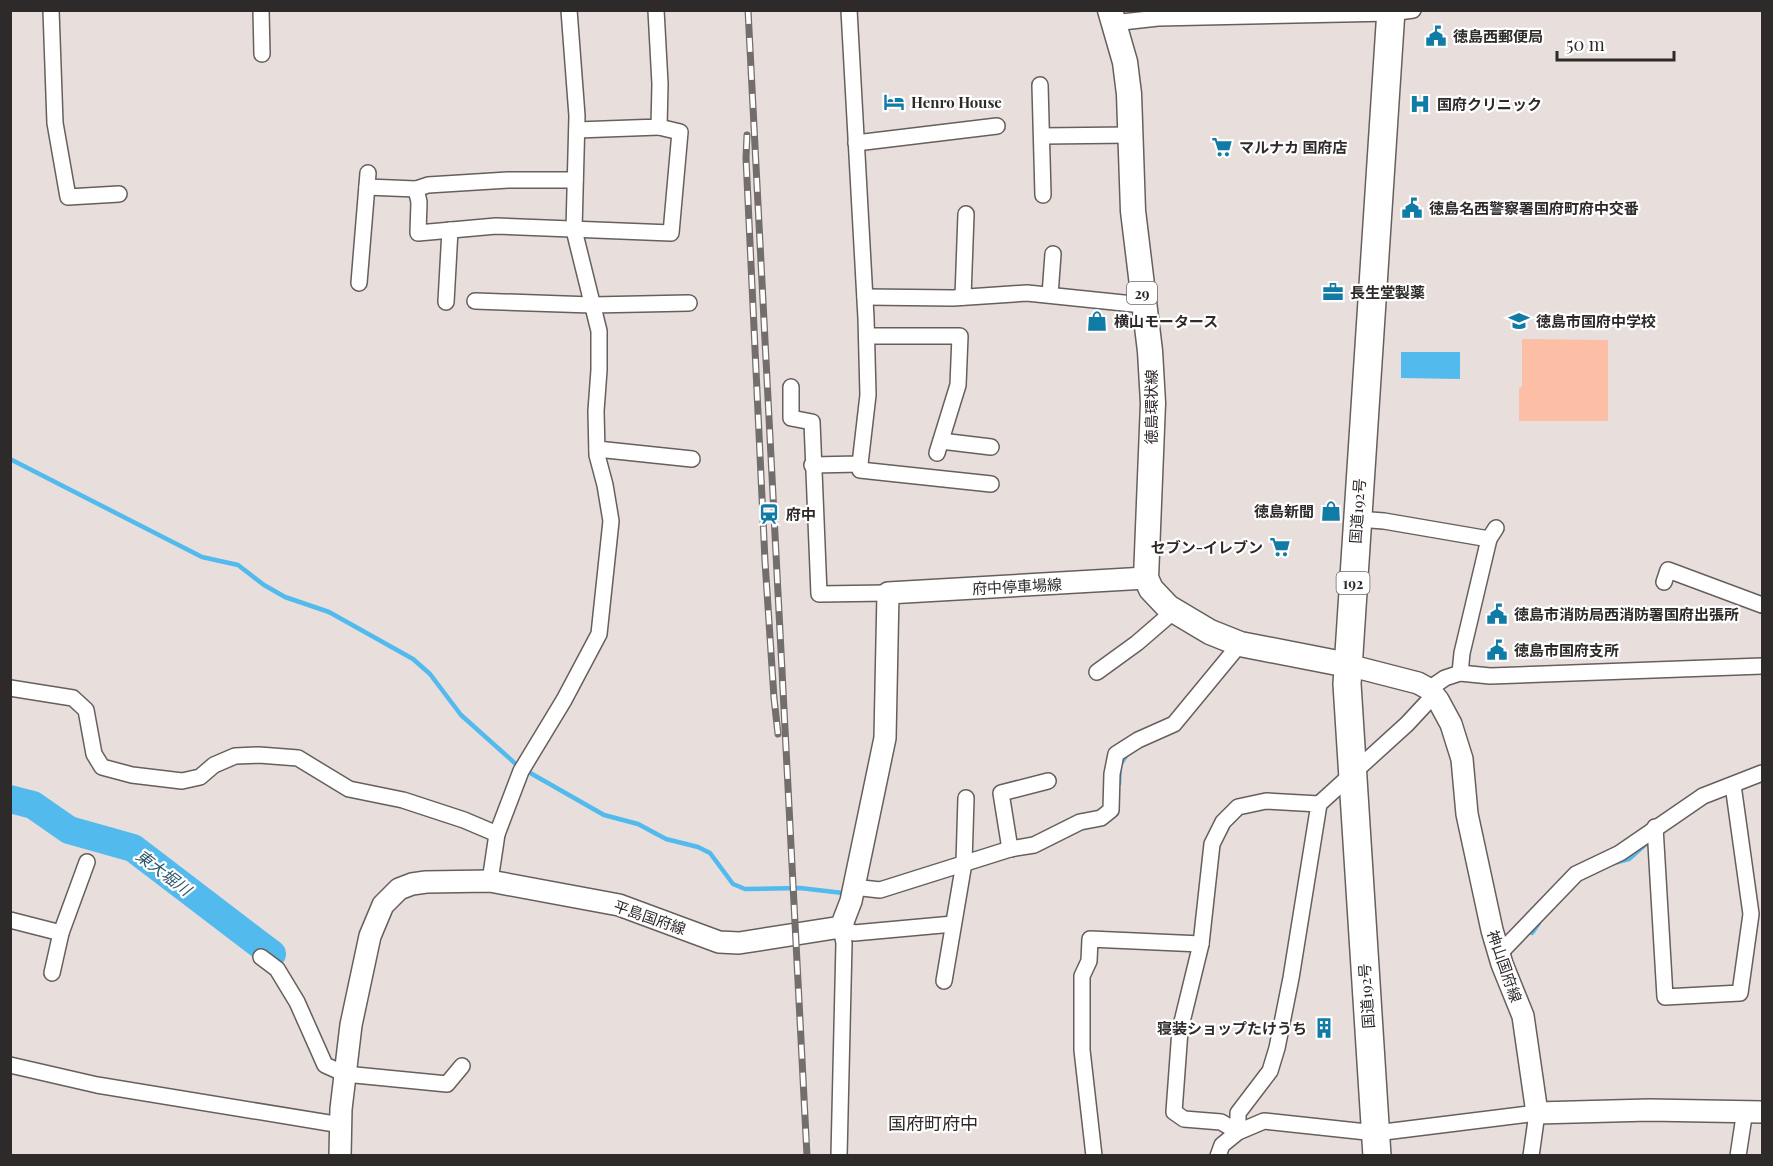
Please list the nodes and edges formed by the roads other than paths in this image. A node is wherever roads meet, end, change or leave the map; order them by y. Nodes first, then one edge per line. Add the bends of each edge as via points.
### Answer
1 (51, 10) edge
2 (261, 10) edge
3 (569, 10) edge
4 (656, 10) edge
5 (849, 10) edge
6 (1398, 11) edge
7 (1112, 17) edge
8 (262, 54) dead end
9 (1040, 85) dead end
10 (998, 126) dead end
11 (659, 127) junction
12 (577, 130) junction
13 (1131, 135) junction
14 (1042, 136) junction
15 (856, 143) junction
16 (575, 180) junction
17 (417, 189) junction
18 (119, 194) dead end
19 (1043, 195) dead end
20 (966, 214) dead end
21 (450, 230) junction
22 (574, 230) junction
23 (1053, 254) dead end
24 (359, 283) dead end
25 (1050, 295) junction
26 (865, 297) junction
27 (963, 297) junction
28 (475, 301) dead end
29 (446, 302) dead end
30 (689, 303) dead end
31 (592, 305) junction
32 (1143, 305) junction
33 (867, 336) junction
34 (790, 387) dead end
35 (983, 442) dead end
36 (597, 449) junction
37 (692, 459) dead end
38 (812, 465) junction
39 (860, 470) dead end
40 (991, 484) dead end
41 (1357, 519) junction
42 (1146, 578) junction
43 (1664, 582) dead end
44 (888, 594) junction
45 (1762, 605) edge
46 (1174, 611) junction
47 (1240, 644) junction
48 (1348, 665) junction
49 (1762, 666) edge
50 (1096, 672) dead end
51 (1460, 672) junction
52 (10, 688) edge
53 (1432, 692) junction
54 (1353, 773) junction
55 (1762, 773) edge
56 (1048, 781) dead end
57 (1733, 785) junction
58 (966, 798) dead end
59 (1319, 804) junction
60 (1655, 827) junction
61 (497, 834) junction
62 (1010, 849) junction
63 (87, 862) dead end
64 (964, 863) junction
65 (490, 881) junction
66 (853, 887) junction
67 (10, 920) edge
68 (953, 924) junction
69 (841, 927) junction
70 (61, 933) junction
71 (1201, 944) junction
72 (1499, 954) junction
73 (261, 957) dead end
74 (52, 973) dead end
75 (944, 981) dead end
76 (10, 1065) edge
77 (462, 1066) dead end
78 (345, 1074) junction
79 (1754, 1111) edge
80 (1537, 1113) junction
81 (341, 1125) junction
82 (1238, 1132) junction
83 (1377, 1144) edge
84 (340, 1155) edge
85 (839, 1155) edge
86 (1094, 1155) edge
87 (1218, 1155) edge
88 (1531, 1155) edge
89 (1738, 1155) edge

1 - 18 street via 55,123 68,197
2 - 8 street
3 - 12 street
4 - 11 street
5 - 15 street
6 - 7 street
6 - 41 highway, 国道192号 / 192
7 - 13 main road, 徳島環状線 / 29 via 1125,62
9 - 14 street
10 - 15 street
11 - 12 street
11 - 22 street via 680,132 671,232
12 - 16 street
13 - 14 street
13 - 32 main road, 徳島環状線 / 29
14 - 19 street
15 - 26 street
16 - 17 street via 497,181
16 - 22 street
17 - 21 street via 418,233
17 - 24 street via 367,180 368,268
20 - 27 street
21 - 22 street via 496,226
21 - 29 street
22 - 31 street
23 - 25 street
25 - 27 street
25 - 32 street
26 - 27 street
26 - 33 street
28 - 31 street
30 - 31 street
31 - 36 street via 598,331
32 - 42 main road, 徳島環状線 / 29 via 1153,403
33 - 35 street via 960,336 958,385 939,447
33 - 38 street via 868,395 860,464
34 - 38 street via 791,418 812,422
36 - 37 street
36 - 61 street via 610,520 599,634 522,768
38 - 44 street via 819,594
39 - 40 street
41 - 48 highway, 国道192号 / 192
41 - 51 street via 1492,534
42 - 44 main road, 府中停車場線
42 - 46 main road via 1158,597
43 - 45 street via 1668,570
44 - 66 main road via 885,738
46 - 47 main road
46 - 50 street
47 - 48 main road
47 - 62 street via 1174,724 1116,754 1111,810 1101,818 1080,822 1034,845
48 - 53 main road via 1418,683
48 - 54 highway, 国道192号 / 192
49 - 51 street via 1490,676
51 - 53 street via 1445,678
52 - 61 street via 74,698 86,710 94,754 102,767 182,781 200,777 214,765 235,756 298,758 349,789 403,800
53 - 54 street via 1407,724
53 - 72 main road, 神山国府線 via 1451,724 1461,759 1467,814
54 - 59 street
54 - 83 highway, 国道192号 / 192
55 - 57 street
56 - 62 street via 1001,793
57 - 60 street via 1703,796
57 - 60 street via 1751,914 1740,993 1665,997
58 - 64 street
59 - 71 street via 1266,801 1238,807 1223,822 1212,844
59 - 82 street via 1277,1048 1270,1071 1238,1113
60 - 72 street via 1620,853 1576,874
61 - 65 street
62 - 64 street
63 - 70 street
64 - 66 street via 880,890
64 - 68 street
65 - 69 main road, 平島国府線 via 619,906 720,942 739,943
65 - 78 main road, 平島国府線 via 412,884 382,905 370,936
66 - 69 main road
67 - 70 street
68 - 69 street via 854,933
68 - 75 street
69 - 85 street via 844,943
70 - 74 street
71 - 82 street via 1180,1030 1174,1112 1184,1119 1221,1122
71 - 86 street via 1090,939 1089,961 1082,976 1082,1050
72 - 80 main road, 神山国府線 via 1523,1016
73 - 78 street via 277,969 297,1002 325,1065
76 - 81 street via 97,1085
77 - 78 street via 447,1084
78 - 81 main road, 平島国府線
79 - 80 main road
79 - 89 street
80 - 83 street
80 - 88 street
81 - 84 main road, 平島国府線
82 - 83 street via 1264,1121
82 - 87 street via 1222,1145

